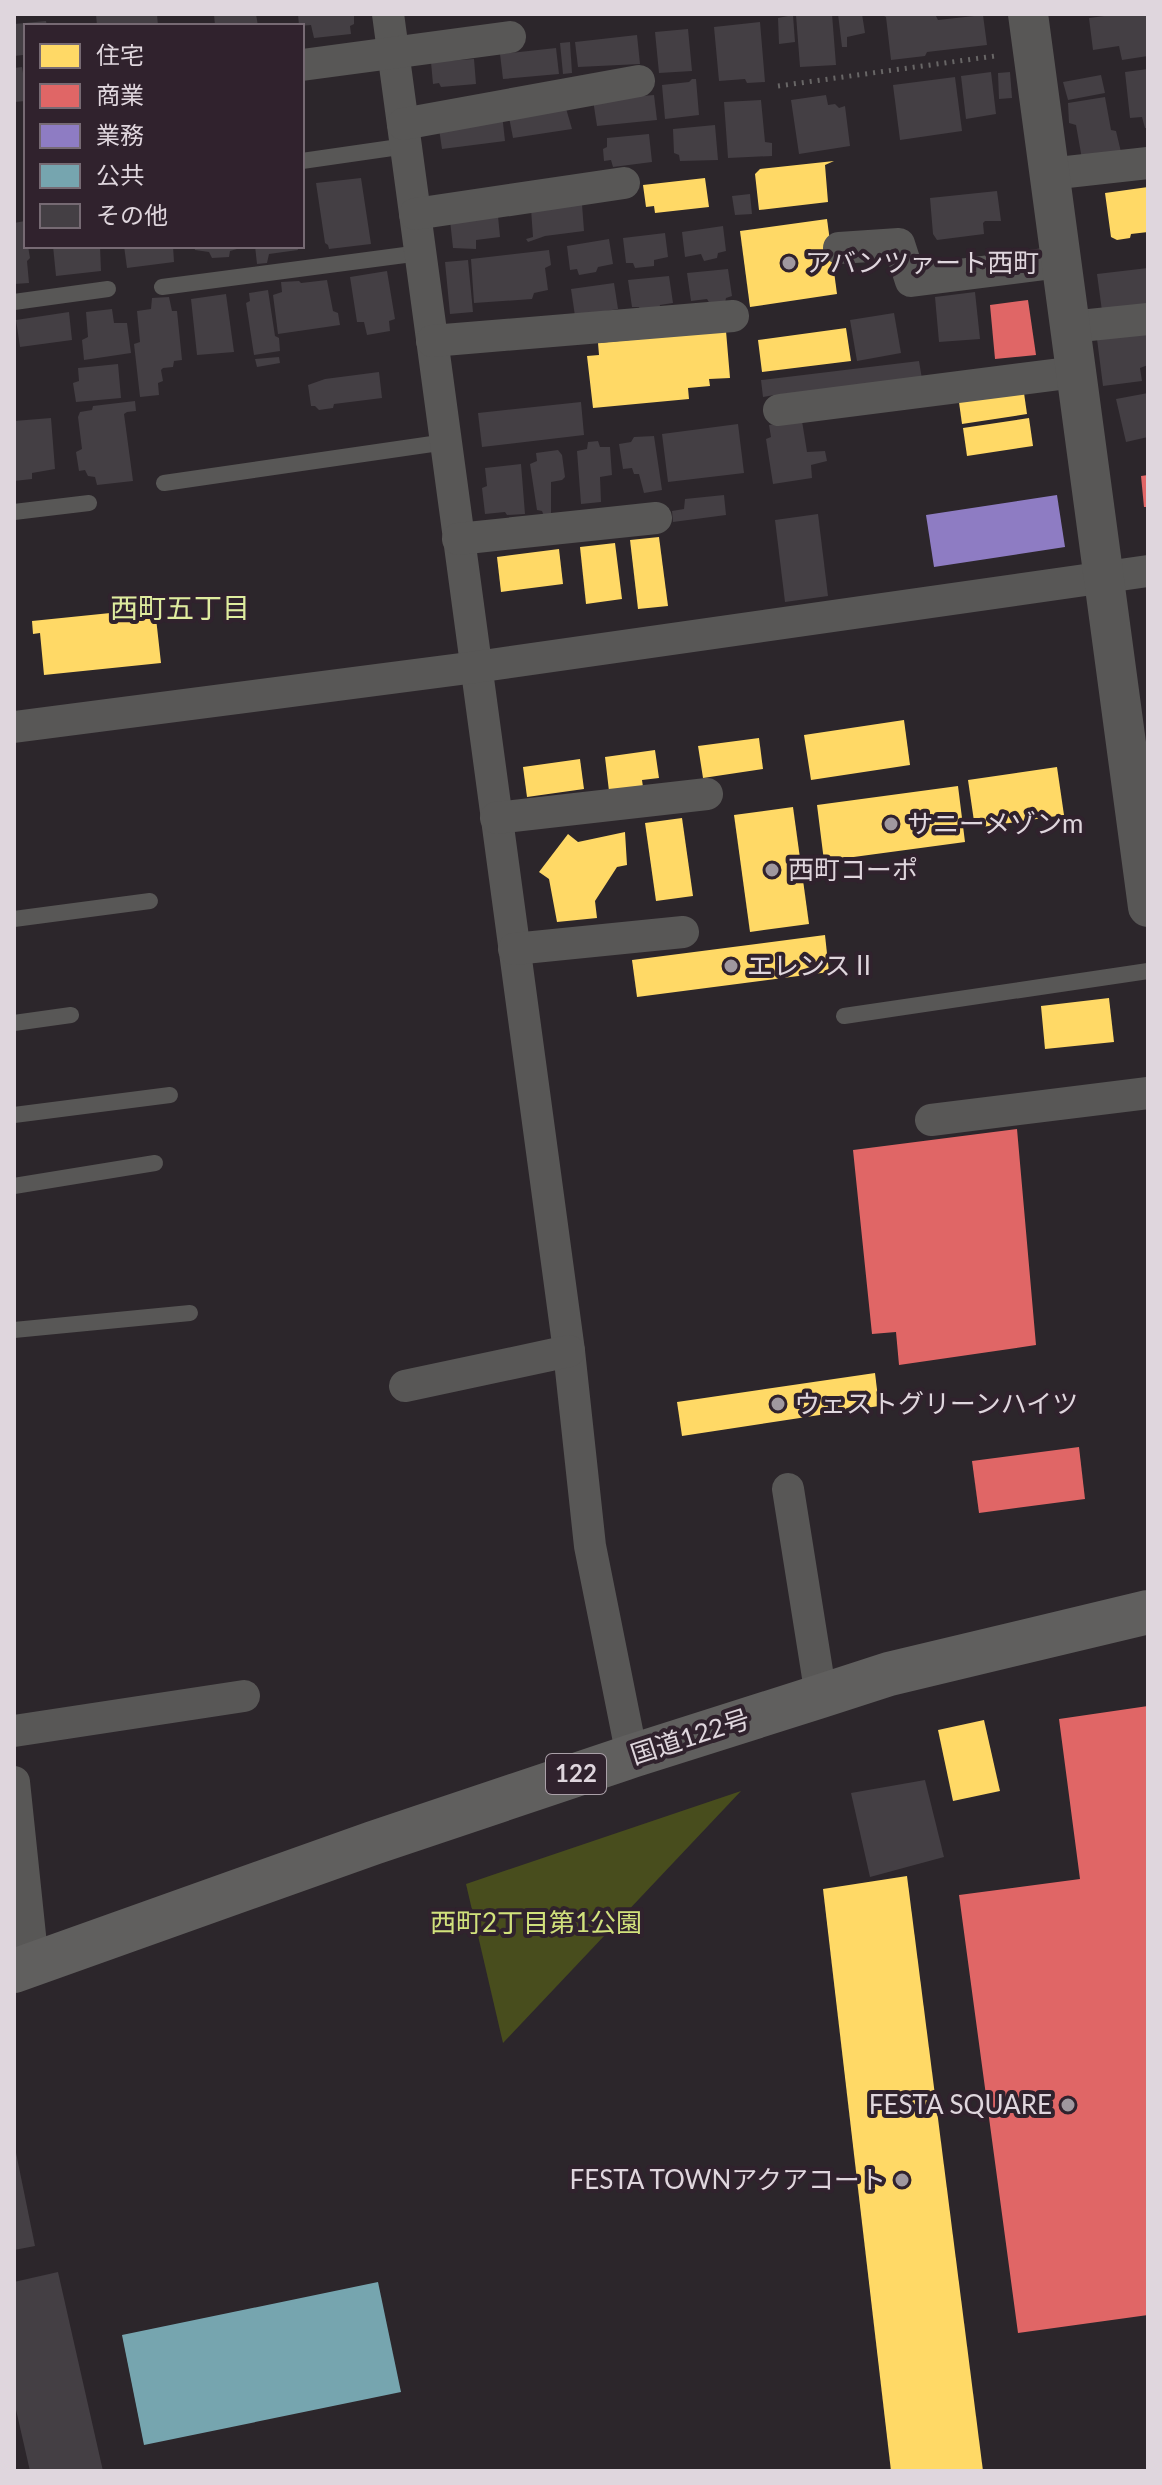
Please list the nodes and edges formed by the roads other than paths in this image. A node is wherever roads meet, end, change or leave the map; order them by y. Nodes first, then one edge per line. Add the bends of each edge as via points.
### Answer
1 (388, 14) edge
2 (1030, 32) edge
3 (510, 37) dead end
4 (393, 53) junction
5 (304, 65) edge
6 (639, 81) dead end
7 (404, 135) junction
8 (304, 160) edge
9 (1148, 163) edge
10 (1049, 174) junction
11 (624, 183) dead end
12 (415, 214) junction
13 (839, 248) dead end
14 (420, 253) junction
15 (1061, 262) junction
16 (162, 287) dead end
17 (108, 289) dead end
18 (14, 302) edge
19 (733, 316) dead end
20 (1148, 319) edge
21 (1070, 327) junction
22 (432, 341) junction
23 (1076, 372) junction
24 (779, 410) dead end
25 (446, 442) junction
26 (164, 483) dead end
27 (89, 503) dead end
28 (14, 512) edge
29 (656, 518) dead end
30 (458, 539) junction
31 (1148, 571) edge
32 (1103, 577) junction
33 (476, 667) junction
34 (14, 727) edge
35 (1139, 767) edge
36 (707, 794) dead end
37 (496, 818) junction
38 (1147, 886) edge
39 (150, 901) dead end
40 (14, 919) edge
41 (683, 932) dead end
42 (514, 949) junction
43 (1148, 971) edge
44 (71, 1015) dead end
45 (844, 1016) dead end
46 (14, 1023) edge
47 (1148, 1093) edge
48 (170, 1095) dead end
49 (14, 1115) edge
50 (931, 1120) dead end
51 (155, 1163) dead end
52 (14, 1186) edge
53 (190, 1313) dead end
54 (14, 1330) edge
55 (569, 1351) junction
56 (405, 1386) dead end
57 (788, 1489) dead end
58 (1148, 1612) edge
59 (244, 1696) dead end
60 (821, 1696) junction
61 (14, 1731) edge
62 (632, 1756) junction
63 (14, 1782) edge
64 (24, 1968) edge

1 - 4 street
2 - 10 street
3 - 4 street
4 - 5 street
4 - 7 street
6 - 7 street
7 - 8 lane
7 - 12 street
9 - 10 street
10 - 15 street
11 - 12 street
12 - 14 street
13 - 15 street via 899,244 911,281
14 - 16 lane
14 - 22 street
15 - 21 street
17 - 18 lane
19 - 22 street
20 - 21 street
21 - 23 street
22 - 25 street
23 - 24 street
23 - 32 street
25 - 26 lane
25 - 30 street
27 - 28 lane
29 - 30 street
30 - 33 street
31 - 32 street
32 - 33 street
32 - 35 street
33 - 34 street
33 - 37 street
35 - 38 street
36 - 37 street
37 - 42 street
39 - 40 lane
41 - 42 street
42 - 55 street
43 - 45 lane
44 - 46 lane
47 - 50 street
48 - 49 lane
51 - 52 lane
53 - 54 lane
55 - 56 street
55 - 62 street via 590,1546
57 - 60 street
58 - 60 highway, 国道122号 / 122 via 889,1674
59 - 61 street
60 - 62 highway, 国道122号 / 122
62 - 64 highway, 国道122号 / 122
63 - 64 street

